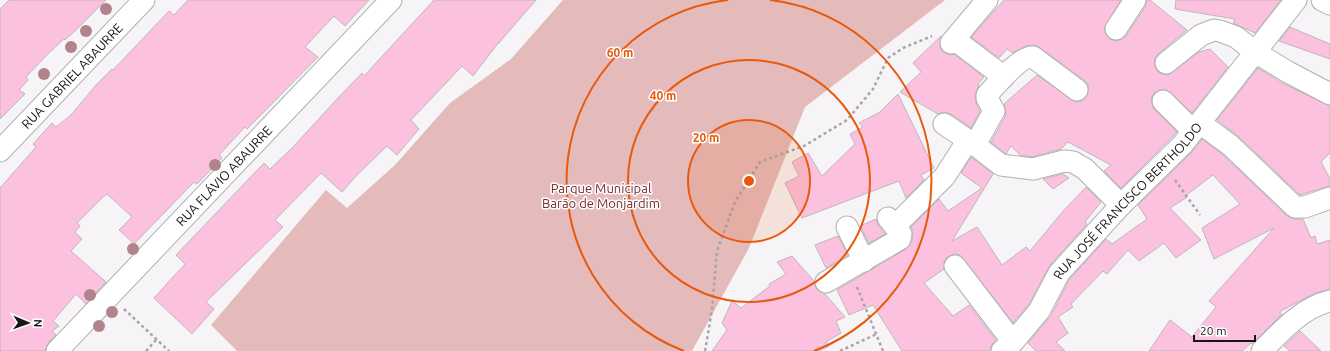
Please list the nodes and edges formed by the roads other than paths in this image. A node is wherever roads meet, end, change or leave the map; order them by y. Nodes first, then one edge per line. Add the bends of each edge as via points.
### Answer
1 (144, 0) edge
2 (391, 0) edge
3 (987, 0) edge
4 (1135, 0) edge
5 (1296, 0) edge
6 (1322, 0) edge
7 (1330, 4) edge
8 (1116, 29) dead end
9 (1255, 52) junction
10 (1166, 63) dead end
11 (1004, 76) junction
12 (1077, 90) dead end
13 (1330, 94) edge
14 (1163, 101) dead end
15 (944, 124) dead end
16 (1196, 127) junction
17 (971, 142) junction
18 (0, 151) edge
19 (1330, 198) edge
20 (1121, 205) junction
21 (847, 227) dead end
22 (856, 265) junction
23 (955, 266) dead end
24 (826, 282) dead end
25 (1330, 301) edge
26 (1007, 347) edge
27 (57, 351) edge
28 (1262, 351) edge

1 - 18 street, RUA GABRIEL ABAURRE
2 - 27 street, RUA FLÁVIO ABAURRE
3 - 11 street via 956,38
4 - 8 street
5 - 9 street, RUA JOSÉ FRANCISCO BERTHOLDO
6 - 7 street
9 - 10 street via 1236,37 1214,30 1202,35
9 - 13 street
9 - 16 street, RUA JOSÉ FRANCISCO BERTHOLDO
11 - 12 street via 1026,58 1033,57
11 - 17 street via 987,95 994,111
14 - 16 street
15 - 17 street
16 - 19 street via 1230,145 1295,207 1305,207
16 - 20 street, RUA JOSÉ FRANCISCO BERTHOLDO
17 - 20 street via 1001,166 1033,170 1064,161 1073,162 1085,169
17 - 22 street via 945,176 891,221 901,234 900,239
20 - 26 street, RUA JOSÉ FRANCISCO BERTHOLDO via 1059,273 1039,311
21 - 22 street
22 - 24 street
23 - 26 street
25 - 28 street via 1313,307 1285,328

